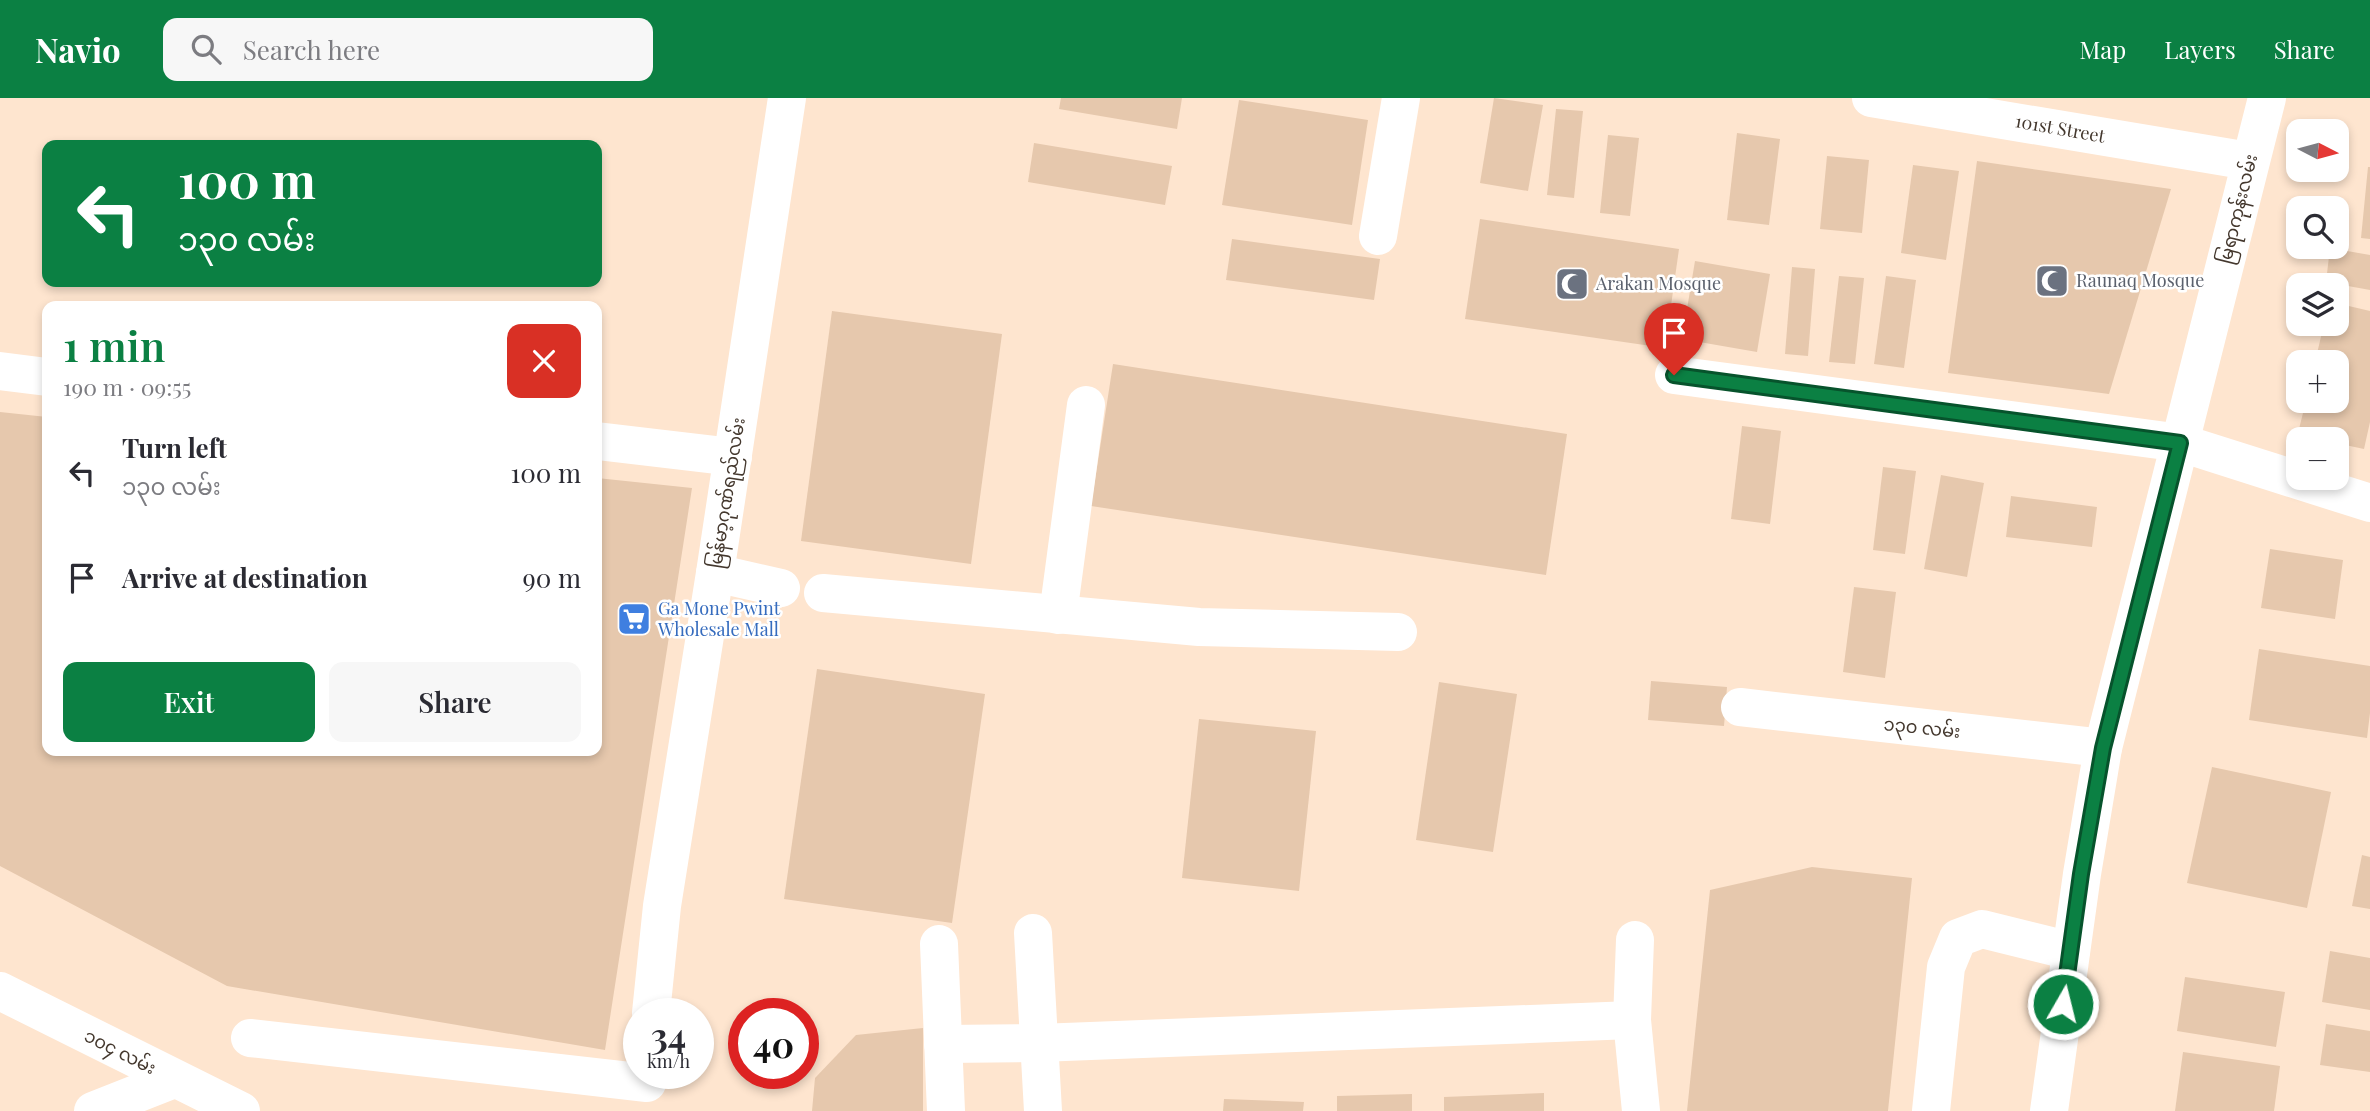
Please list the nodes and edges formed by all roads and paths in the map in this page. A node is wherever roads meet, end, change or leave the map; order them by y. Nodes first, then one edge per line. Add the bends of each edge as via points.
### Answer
1 (787, 98) edge
2 (1401, 98) edge
3 (2267, 98) edge
4 (1884, 99) edge
5 (2249, 161) junction
6 (1378, 236) dead end
7 (0, 371) edge
8 (42, 375) edge
9 (1674, 375) dead end
10 (1086, 405) dead end
11 (602, 442) edge
12 (2180, 443) junction
13 (733, 457) junction
14 (2370, 503) edge
15 (715, 573) junction
16 (781, 588) dead end
17 (823, 593) dead end
18 (1058, 615) junction
19 (1398, 632) dead end
20 (1740, 707) dead end
21 (2103, 748) junction
22 (1033, 933) dead end
23 (1635, 940) dead end
24 (939, 944) dead end
25 (2071, 951) junction
26 (0, 991) edge
27 (653, 998) edge
28 (1632, 1020) junction
29 (250, 1038) dead end
30 (1039, 1043) junction
31 (943, 1044) junction
32 (174, 1079) junction
33 (623, 1086) edge
34 (93, 1111) edge
35 (241, 1111) edge
36 (946, 1111) edge
37 (1043, 1111) edge
38 (1641, 1111) edge
39 (1931, 1111) edge
40 (2049, 1111) edge

1 - 13 street, မြန်မာ့ဂုဏ်ရည်လမ်း
2 - 6 street
3 - 5 street, မြရာကုန်းလမ်း
4 - 5 street, 101st Street
5 - 12 street, မြရာကုန်းလမ်း
7 - 8 street
9 - 12 street
10 - 18 street
11 - 13 street
12 - 14 street
12 - 21 street, မြရာကုန်းလမ်း
13 - 15 street, မြန်မာ့ဂုဏ်ရည်လမ်း
15 - 16 street
15 - 27 street, မြန်မာ့ဂုဏ်ရည်လမ်း via 662,906
17 - 18 street
18 - 19 street via 1199,627
20 - 21 street, ၁၃၀ လမ်း
21 - 25 street, မြရာကုန်းလမ်း
22 - 30 street
23 - 28 street
24 - 31 street
25 - 39 street via 1982,929 1958,938 1946,967
25 - 40 street, မြရာကုန်းလမ်း
26 - 32 street, ၁၀၄ လမ်း
28 - 30 street
28 - 38 street
29 - 33 street
30 - 31 street
30 - 37 street
31 - 36 street
32 - 34 street
32 - 35 street, ၁၀၄ လမ်း

